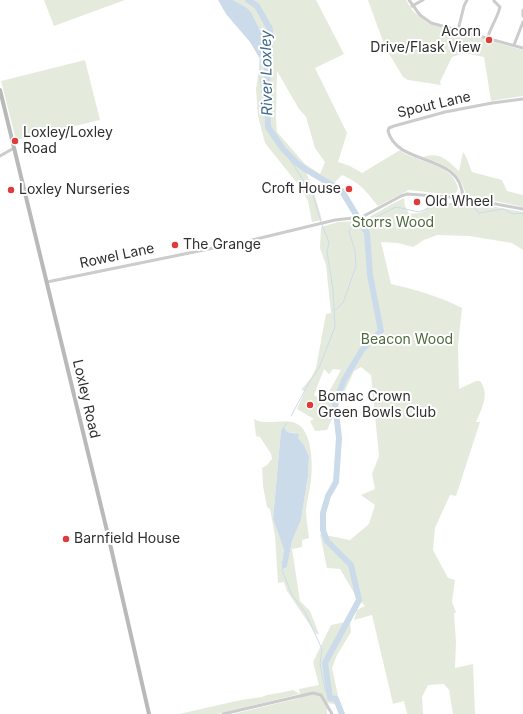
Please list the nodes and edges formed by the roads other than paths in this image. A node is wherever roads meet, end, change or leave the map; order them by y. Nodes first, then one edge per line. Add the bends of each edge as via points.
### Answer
1 (409, 0) edge
2 (423, 0) edge
3 (467, 0) edge
4 (494, 1) dead end
5 (412, 6) junction
6 (523, 10) edge
7 (523, 16) edge
8 (523, 22) edge
9 (458, 30) junction
10 (488, 38) junction
11 (514, 46) junction
12 (523, 48) edge
13 (0, 90) edge
14 (523, 99) edge
15 (14, 148) junction
16 (0, 156) edge
17 (463, 198) junction
18 (523, 209) edge
19 (47, 282) junction
20 (149, 714) edge
21 (223, 714) edge
22 (332, 714) edge

1 - 5 street
2 - 5 street
3 - 9 street
4 - 10 street via 500,8
5 - 9 street via 427,21
6 - 7 street
8 - 11 street
9 - 10 street
10 - 11 street
11 - 12 street
13 - 15 main road, Loxley Road
14 - 17 street, Spout Lane via 445,112 389,128 390,136 403,150 440,164 453,174 460,184
15 - 16 street
15 - 19 main road, Loxley Road
17 - 18 street
17 - 19 street, Rowel Lane via 407,194 362,217 346,218
19 - 20 main road, Loxley Road
21 - 22 street via 313,693 321,695

